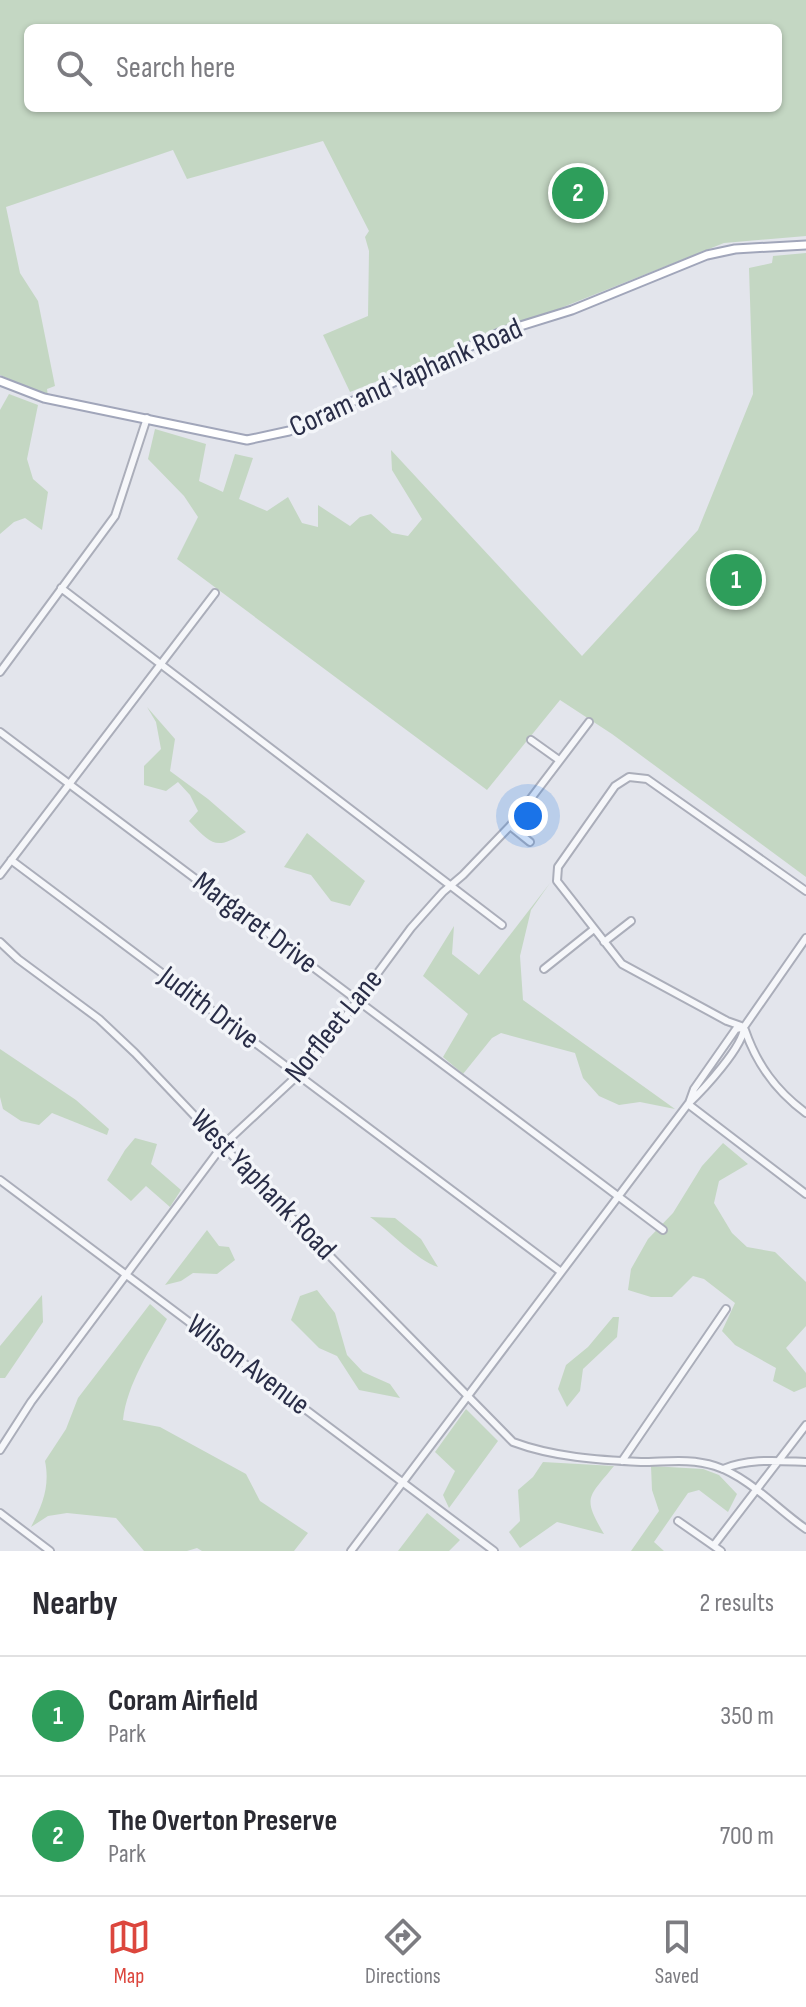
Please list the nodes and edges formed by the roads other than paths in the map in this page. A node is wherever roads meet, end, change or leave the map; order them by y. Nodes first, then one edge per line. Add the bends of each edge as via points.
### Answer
1 (806, 245) edge
2 (0, 381) edge
3 (147, 418) junction
4 (61, 588) junction
5 (215, 593) dead end
6 (160, 664) junction
7 (0, 672) edge
8 (589, 722) dead end
9 (0, 732) edge
10 (531, 740) dead end
11 (559, 760) junction
12 (70, 784) junction
13 (510, 826) junction
14 (530, 842) dead end
15 (11, 860) junction
16 (0, 875) edge
17 (451, 884) junction
18 (806, 891) edge
19 (631, 921) dead end
20 (502, 925) dead end
21 (594, 929) junction
22 (806, 938) edge
23 (0, 942) edge
24 (604, 942) junction
25 (544, 969) dead end
26 (358, 1001) junction
27 (744, 1027) junction
28 (298, 1075) junction
29 (688, 1104) junction
30 (806, 1113) edge
31 (223, 1145) junction
32 (0, 1180) edge
33 (806, 1194) edge
34 (618, 1197) junction
35 (663, 1230) dead end
36 (561, 1272) junction
37 (126, 1274) junction
38 (726, 1309) dead end
39 (467, 1395) junction
40 (806, 1425) edge
41 (0, 1450) edge
42 (622, 1461) junction
43 (779, 1461) junction
44 (806, 1462) edge
45 (723, 1469) junction
46 (403, 1482) junction
47 (756, 1491) junction
48 (0, 1513) edge
49 (678, 1521) dead end
50 (806, 1529) edge
51 (714, 1545) junction
52 (50, 1551) edge
53 (351, 1551) edge
54 (494, 1551) edge
55 (721, 1551) edge

1 - 3 main road, Coram and Yaphank Road via 707,255 572,310 501,332 281,434 247,440
2 - 3 main road, Coram and Yaphank Road via 44,398
3 - 4 street via 115,516
4 - 6 street
4 - 7 street
5 - 6 street
6 - 12 street
6 - 17 street
8 - 11 street, Norfleet Lane
9 - 12 street, Margaret Drive
10 - 11 street
11 - 13 street, Norfleet Lane
12 - 15 street
12 - 26 street, Margaret Drive
13 - 14 street
13 - 17 street, Norfleet Lane
15 - 16 street
15 - 28 street, Judith Drive
17 - 20 street
17 - 26 street, Norfleet Lane
18 - 21 street via 647,779 629,777 615,786 558,867 557,881
19 - 24 street
21 - 24 street
21 - 25 street
22 - 27 street
23 - 31 street, West Yaphank Road via 108,1028
24 - 27 street via 622,964
26 - 28 street, Norfleet Lane
26 - 34 street, Margaret Drive
27 - 29 street via 743,1036
27 - 30 street via 773,1084
28 - 31 street, Norfleet Lane
28 - 36 street, Judith Drive
29 - 33 street
29 - 34 street
31 - 37 street, Norfleet Lane
31 - 39 street, West Yaphank Road
32 - 37 street, Wilson Avenue
34 - 35 street, Margaret Drive
34 - 36 street
36 - 39 street
37 - 41 street, Norfleet Lane
37 - 46 street, Wilson Avenue
38 - 42 street
39 - 42 street, West Yaphank Road via 513,1442
39 - 46 street
40 - 43 street
42 - 45 street via 680,1461
43 - 44 street
43 - 45 street
43 - 47 street
45 - 47 street
46 - 53 street
46 - 54 street, Wilson Avenue
47 - 50 street
47 - 51 street
48 - 52 street
49 - 51 street
51 - 55 street

